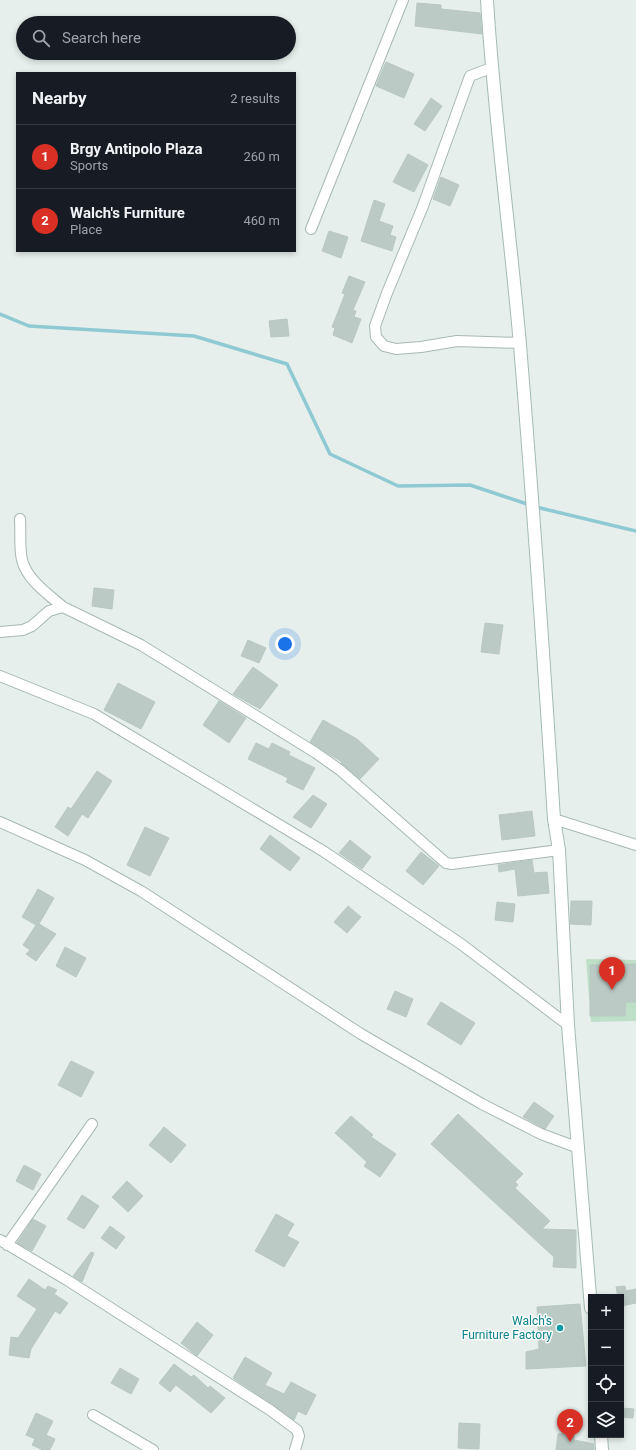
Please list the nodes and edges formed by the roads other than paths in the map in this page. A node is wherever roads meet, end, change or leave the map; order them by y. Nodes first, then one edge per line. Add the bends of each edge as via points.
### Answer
1 (403, 0) edge
2 (487, 0) edge
3 (491, 68) junction
4 (312, 229) dead end
5 (520, 343) junction
6 (20, 519) dead end
7 (63, 607) junction
8 (0, 632) edge
9 (0, 676) edge
10 (554, 819) junction
11 (0, 822) edge
12 (636, 845) edge
13 (559, 850) junction
14 (568, 1025) junction
15 (92, 1124) dead end
16 (579, 1148) junction
17 (4, 1242) edge
18 (590, 1294) edge
19 (93, 1415) dead end
20 (601, 1438) edge
21 (153, 1450) edge
22 (295, 1450) edge
23 (602, 1450) edge

1 - 4 street
2 - 3 main road
3 - 5 main road
3 - 5 street via 470,76 423,206 375,326 376,337 384,346 396,349 457,341
5 - 10 main road
6 - 7 street via 22,559 26,570 34,581
7 - 8 street via 49,611 32,626 23,630
7 - 13 street via 141,645 316,753 340,770 446,863
9 - 14 street via 94,714 323,851 461,944
10 - 12 street
10 - 13 main road
11 - 16 street via 85,860 135,887 361,1034 488,1107 541,1134
13 - 14 main road
14 - 16 main road
15 - 17 street
16 - 18 main road
17 - 22 street via 270,1410 297,1430 299,1436
19 - 21 street
20 - 23 main road

